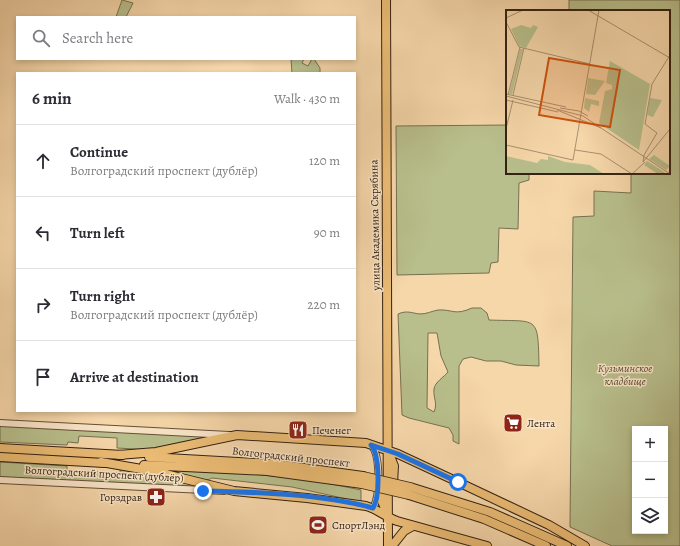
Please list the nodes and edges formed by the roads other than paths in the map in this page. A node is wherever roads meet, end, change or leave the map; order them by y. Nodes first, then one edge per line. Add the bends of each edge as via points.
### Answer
1 (386, 0) edge
2 (0, 423) edge
3 (237, 435) junction
4 (371, 445) junction
5 (0, 448) edge
6 (388, 450) junction
7 (118, 455) junction
8 (0, 457) edge
9 (100, 462) junction
10 (0, 480) edge
11 (362, 480) junction
12 (234, 491) junction
13 (410, 491) junction
14 (373, 508) junction
15 (388, 518) junction
16 (413, 526) junction
17 (388, 546) edge
18 (392, 546) edge
19 (487, 546) edge
20 (546, 546) edge
21 (567, 546) edge
22 (585, 546) edge

1 - 6 main road, улица Академика Скрябина
2 - 3 street
3 - 4 main road
3 - 7 main road via 156,452
4 - 6 main road
4 - 14 street via 377,455 378,498
5 - 7 main road, Волгоградский проспект
6 - 15 main road, улица Академика Скрябина via 382,464 382,501
6 - 22 main road via 548,525
7 - 11 main road, Волгоградский проспект via 275,464
8 - 9 main road, Волгоградский проспект
9 - 11 main road, Волгоградский проспект
9 - 12 main road via 154,471
10 - 12 street, Волгоградский проспект (дублёр)
11 - 13 main road, Волгоградский проспект, bridge
12 - 14 main road, Волгоградский проспект (дублёр) via 328,500
13 - 20 main road, Волгоградский проспект via 484,518
13 - 21 main road, Волгоградский проспект via 490,512
14 - 15 main road, Волгоградский проспект (дублёр)
15 - 16 main road, Волгоградский проспект (дублёр)
15 - 17 main road, улица Академика Скрябина
16 - 18 main road via 404,531
16 - 19 main road, Волгоградский проспект (дублёр)

